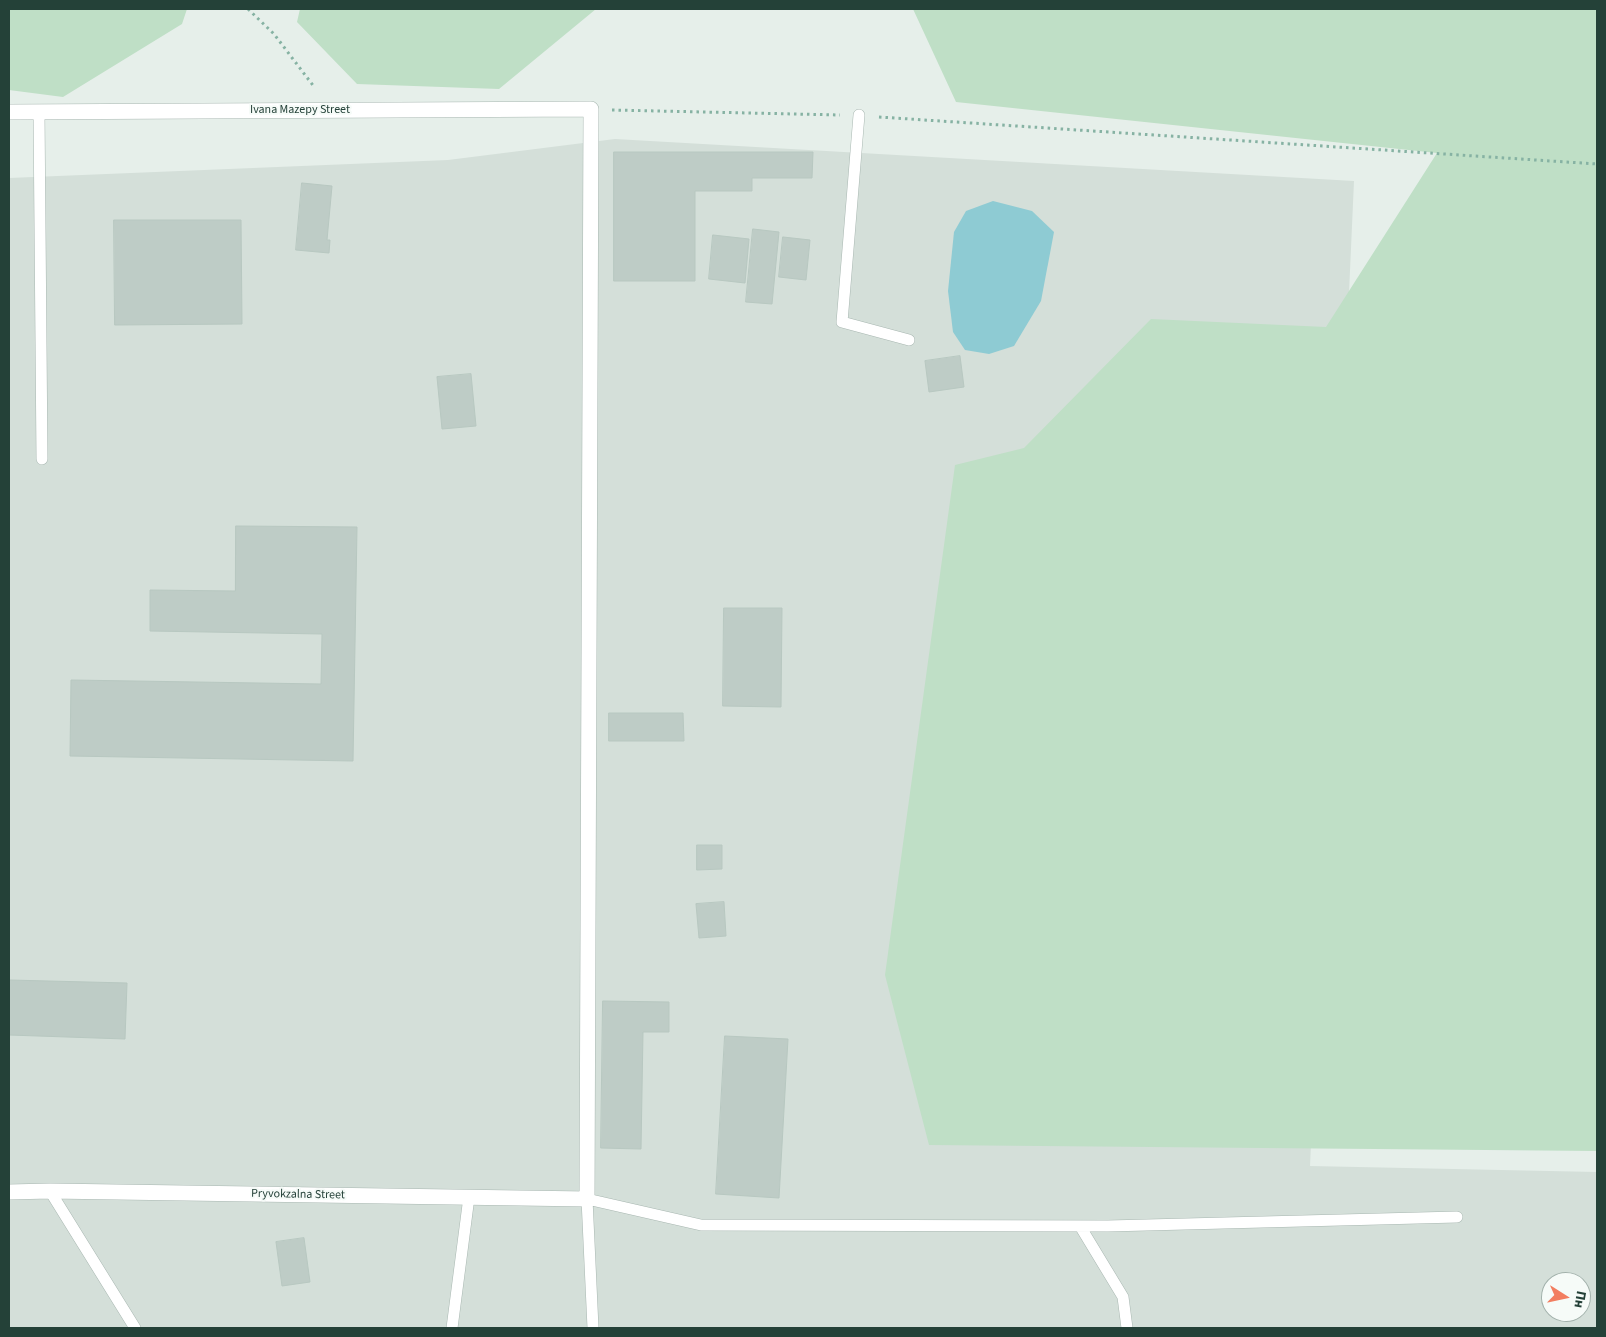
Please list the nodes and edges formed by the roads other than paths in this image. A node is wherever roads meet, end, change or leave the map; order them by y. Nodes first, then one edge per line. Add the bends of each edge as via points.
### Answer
1 (39, 111) junction
2 (9, 112) edge
3 (859, 116) road end
4 (909, 340) dead end
5 (42, 459) dead end
6 (50, 1191) junction
7 (9, 1192) edge
8 (469, 1197) junction
9 (587, 1199) junction
10 (1457, 1217) dead end
11 (1080, 1226) junction
12 (135, 1328) edge
13 (452, 1328) edge
14 (593, 1328) edge
15 (1127, 1328) edge

1 - 2 street, Ivana Mazepy Street
1 - 5 lane
1 - 9 street, Ivana Mazepy Street via 591,109
3 - 4 lane via 842,322
6 - 7 street, Pryvokzalna Street
6 - 8 street, Pryvokzalna Street
6 - 12 lane
8 - 9 street, Pryvokzalna Street
8 - 13 lane
9 - 11 lane via 701,1225
9 - 14 lane
10 - 11 lane
11 - 15 lane via 1123,1297

